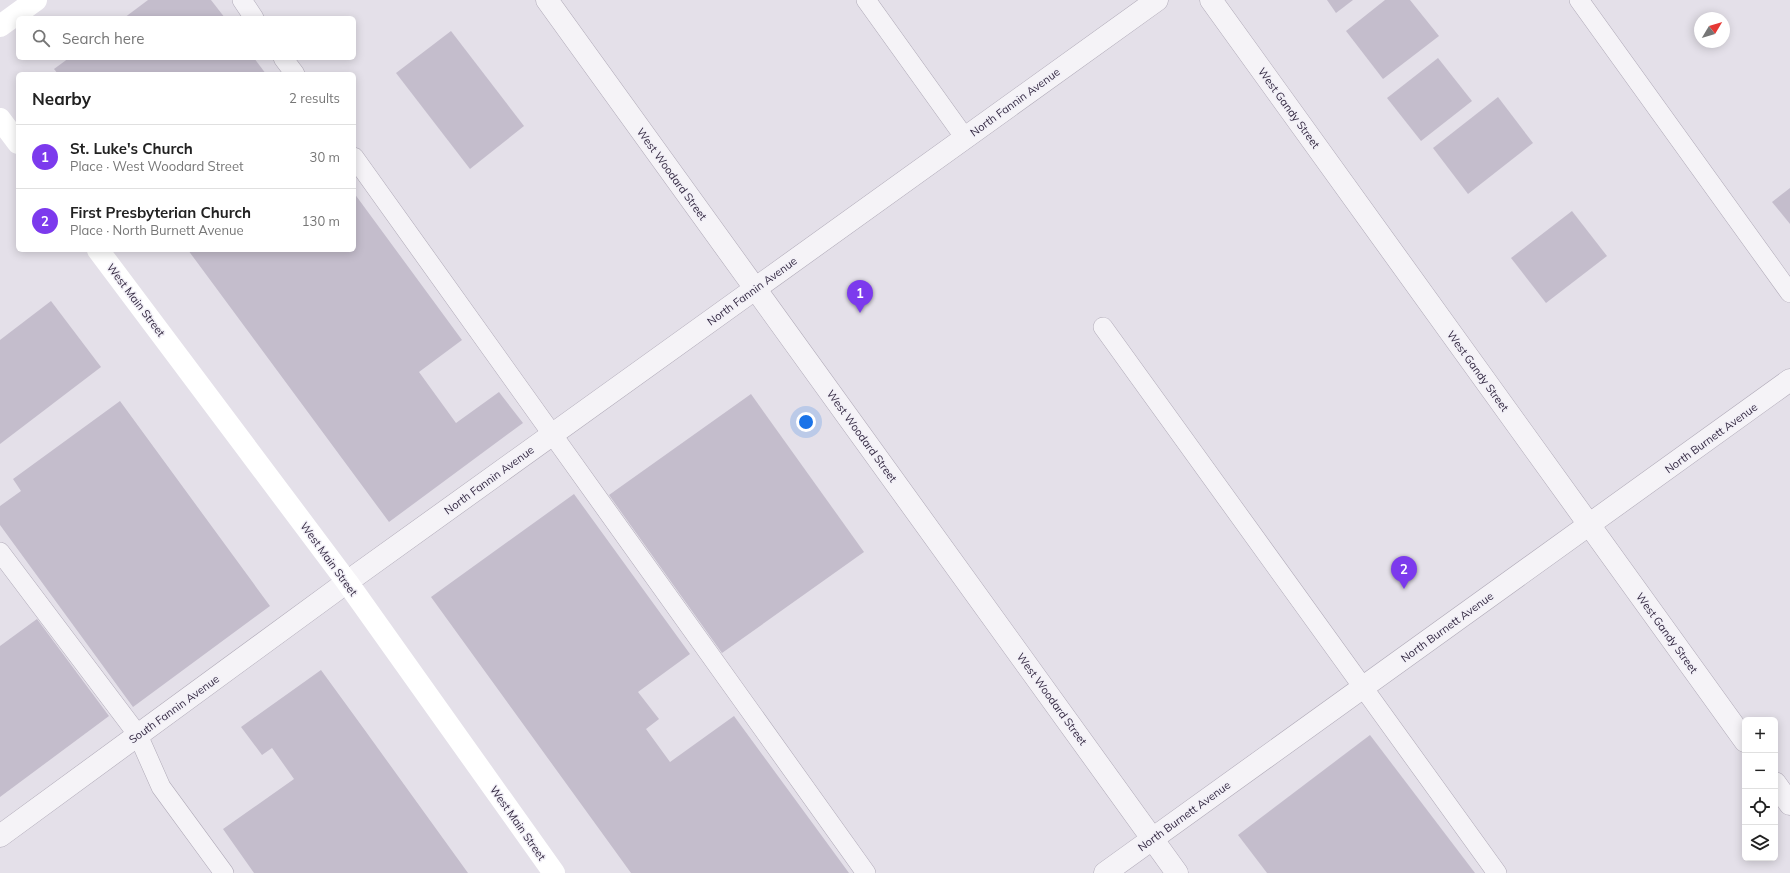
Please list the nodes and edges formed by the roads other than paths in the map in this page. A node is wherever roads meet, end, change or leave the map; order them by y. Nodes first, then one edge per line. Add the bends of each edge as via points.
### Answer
1 (36, 0) edge
2 (242, 0) edge
3 (547, 0) edge
4 (866, 0) edge
5 (1157, 0) edge
6 (1211, 0) edge
7 (1579, 0) edge
8 (253, 16) edge
9 (0, 26) edge
10 (284, 60) edge
11 (293, 72) edge
12 (0, 118) edge
13 (965, 138) junction
14 (16, 140) edge
15 (356, 160) edge
16 (100, 252) edge
17 (755, 289) junction
18 (1790, 294) edge
19 (1103, 327) dead end
20 (1790, 380) edge
21 (552, 435) junction
22 (1589, 525) junction
23 (0, 552) edge
24 (347, 582) junction
25 (1364, 687) junction
26 (138, 735) junction
27 (1742, 737) edge
28 (1778, 787) edge
29 (1790, 804) edge
30 (0, 836) edge
31 (1152, 839) junction
32 (224, 873) edge
33 (554, 873) edge
34 (866, 873) edge
35 (1105, 873) edge
36 (1177, 873) edge
37 (1497, 873) edge

1 - 9 main road
2 - 8 lane
3 - 17 street, West Woodard Street
4 - 13 lane
5 - 13 street, North Fannin Avenue
6 - 22 street, West Gandy Street
7 - 18 lane
10 - 11 lane
12 - 14 main road
13 - 17 street, North Fannin Avenue
15 - 21 lane
16 - 24 main road, West Main Street
17 - 21 street, North Fannin Avenue
17 - 31 street, West Woodard Street
19 - 25 lane
20 - 22 street, North Burnett Avenue
21 - 24 street, North Fannin Avenue
21 - 34 lane
22 - 25 street, North Burnett Avenue
22 - 27 street, West Gandy Street
23 - 26 lane
24 - 26 street, South Fannin Avenue
24 - 33 main road, West Main Street
25 - 31 street, North Burnett Avenue
25 - 37 lane
26 - 30 street, South Fannin Avenue
26 - 32 lane via 161,786
28 - 29 street
31 - 35 street, North Burnett Avenue
31 - 36 street, West Woodard Street

